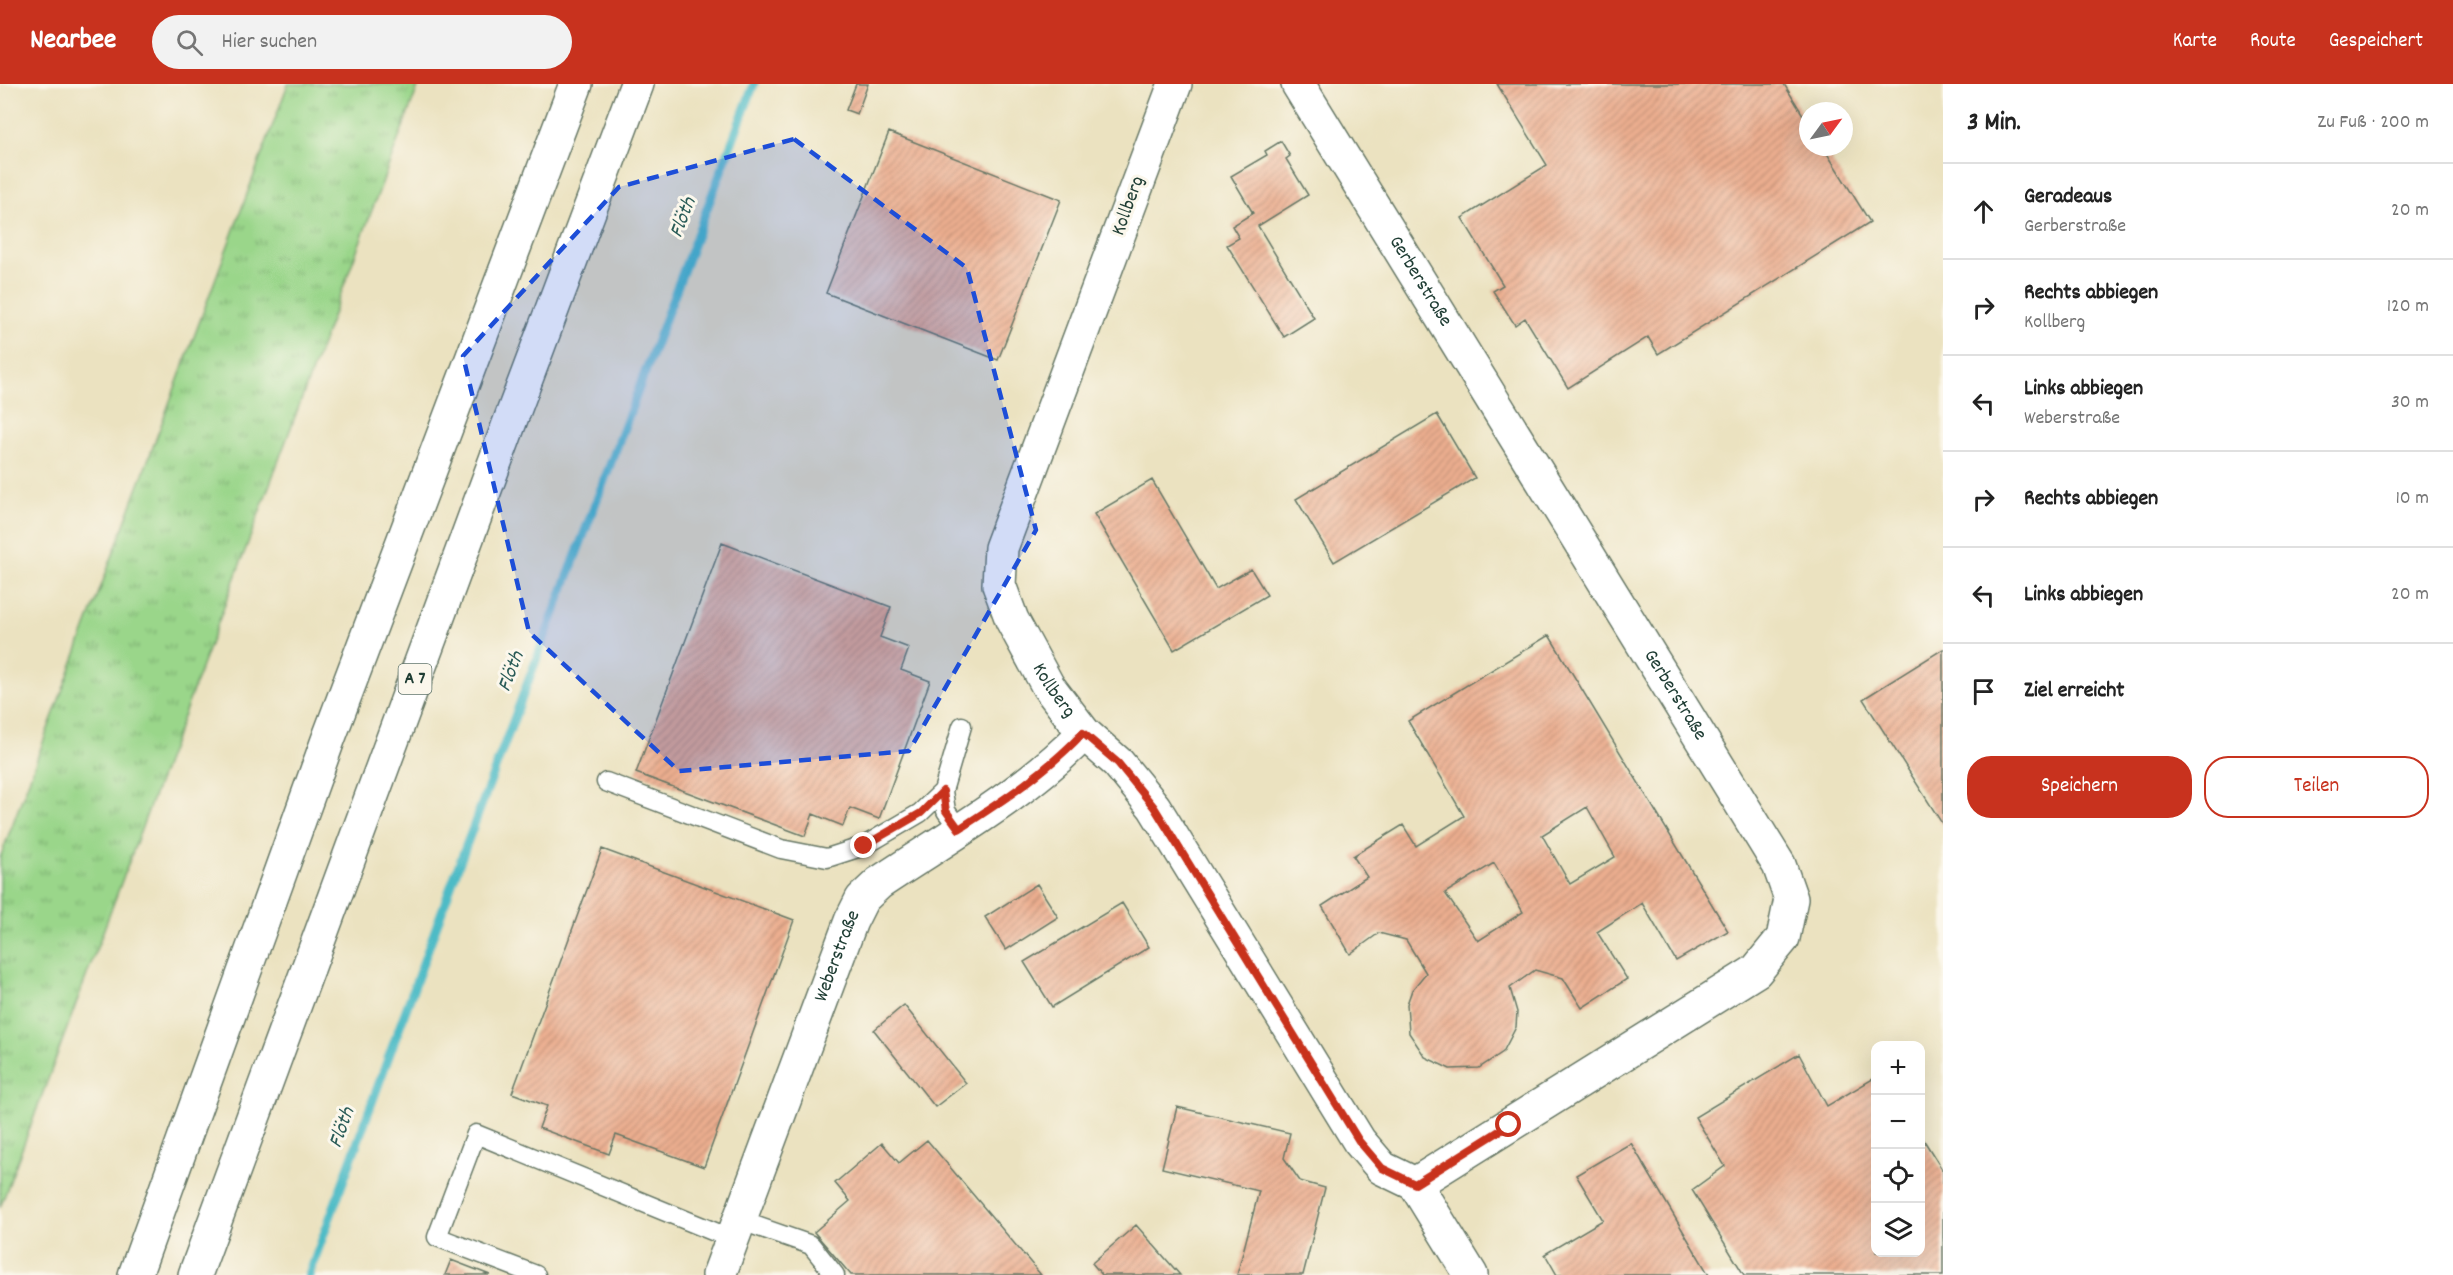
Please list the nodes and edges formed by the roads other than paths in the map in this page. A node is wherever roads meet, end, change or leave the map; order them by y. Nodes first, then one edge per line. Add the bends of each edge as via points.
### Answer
1 (576, 84) edge
2 (637, 84) edge
3 (1175, 84) edge
4 (1298, 84) edge
5 (962, 726) dead end
6 (1083, 733) junction
7 (606, 782) dead end
8 (943, 791) junction
9 (959, 829) junction
10 (1415, 1184) junction
11 (154, 1223) junction
12 (735, 1229) junction
13 (116, 1275) edge
14 (135, 1275) edge
15 (195, 1275) edge
16 (536, 1275) edge
17 (718, 1275) edge
18 (835, 1275) edge
19 (1470, 1275) edge

1 - 11 main road via 328,740
2 - 15 main road, A 7
3 - 6 main road, Kollberg via 1001,548 999,585 1012,620 1048,686
4 - 10 main road, Gerberstraße via 1779,865 1791,899 1783,938 1756,971
5 - 8 lane
6 - 9 main road, Weberstraße via 1029,783
6 - 10 main road, Kollberg via 1118,763 1154,807 1359,1141 1382,1168
7 - 8 lane via 781,849 827,858 864,846 921,813
8 - 9 lane via 946,811
9 - 12 main road, Weberstraße via 879,883 862,899
10 - 19 main road
11 - 13 main road
11 - 14 main road
12 - 16 lane via 476,1134 437,1237
12 - 17 main road, Weberstraße
12 - 18 lane via 810,1245

